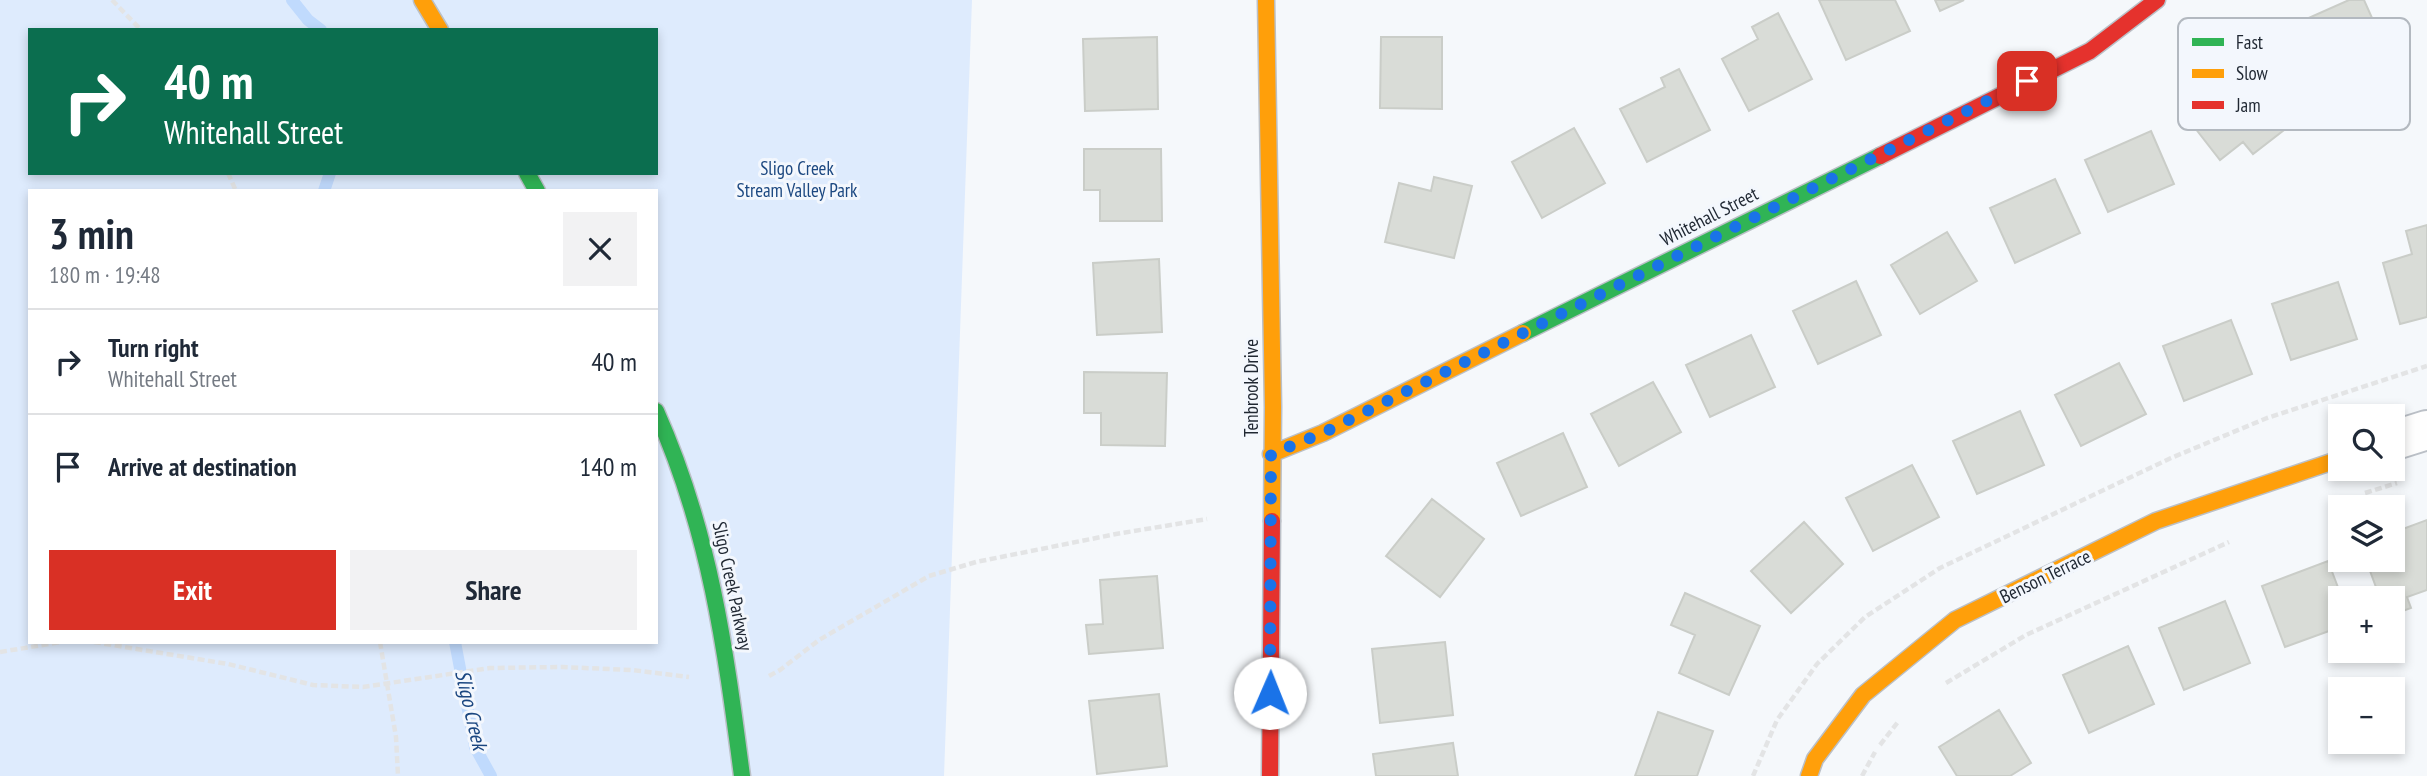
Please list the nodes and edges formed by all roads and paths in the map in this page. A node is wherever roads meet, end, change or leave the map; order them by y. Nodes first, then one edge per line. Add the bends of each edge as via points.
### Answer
1 (112, 0) edge
2 (422, 0) edge
3 (1266, 0) edge
4 (2157, 0) edge
5 (139, 28) edge
6 (439, 28) edge
7 (658, 415) edge
8 (2427, 430) edge
9 (2405, 437) edge
10 (1271, 454) junction
11 (2328, 463) edge
12 (2403, 481) dead end
13 (2357, 495) edge
14 (1207, 519) dead end
15 (2239, 538) dead end
16 (49, 644) edge
17 (106, 644) edge
18 (380, 644) edge
19 (0, 652) edge
20 (698, 678) dead end
21 (762, 680) dead end
22 (387, 682) junction
23 (1942, 685) dead end
24 (1907, 714) dead end
25 (398, 776) edge
26 (742, 776) edge
27 (1270, 776) edge
28 (1810, 776) edge
29 (1862, 776) edge

1 - 5 path
2 - 6 street
3 - 10 street, Tenbrook Drive
4 - 10 street, Whitehall Street via 2090,51 1323,433
7 - 26 street, Sligo Creek Parkway via 701,528 727,654
8 - 9 street
10 - 27 street, Tenbrook Drive
11 - 28 street, Benson Terrace via 2156,522 1955,620 1863,695 1815,759
12 - 13 path
14 - 21 path via 976,562 929,576 819,640
15 - 23 path via 2026,635
16 - 19 path
17 - 22 path via 228,664 313,685 363,687
18 - 22 path
20 - 22 path via 562,667 491,668
22 - 25 path
24 - 29 path via 1874,752

